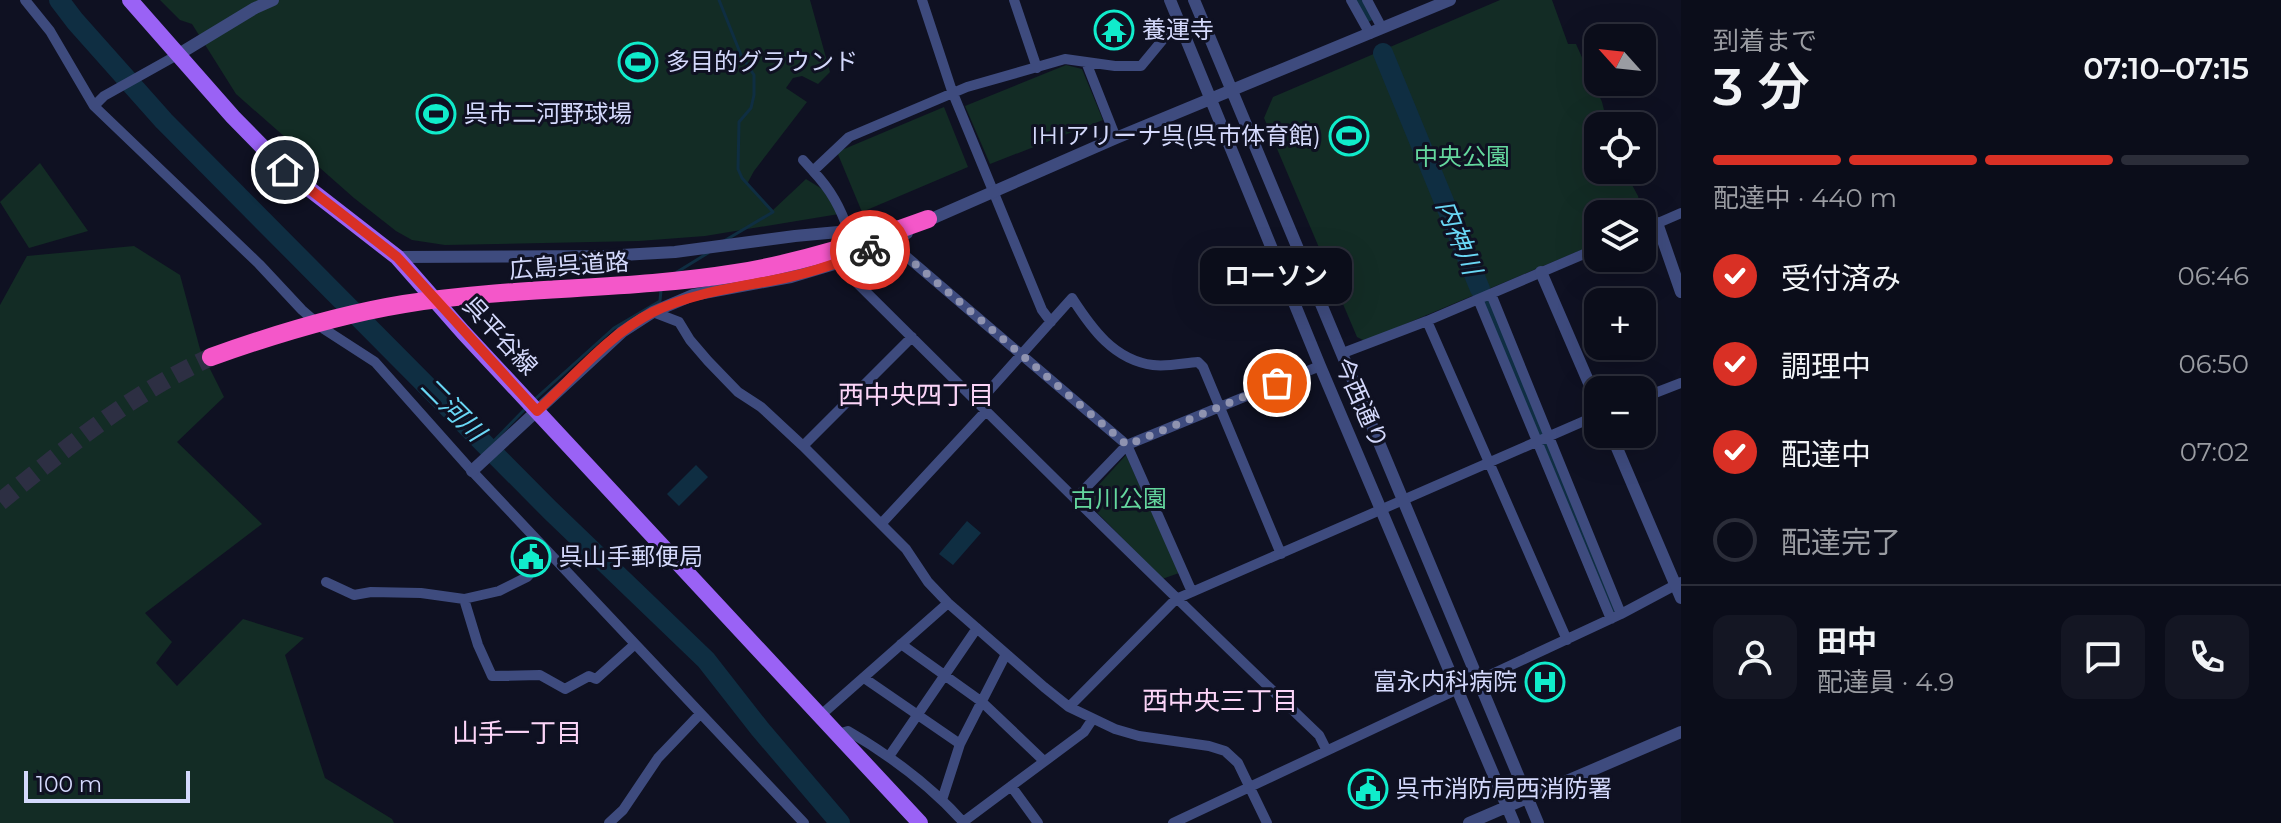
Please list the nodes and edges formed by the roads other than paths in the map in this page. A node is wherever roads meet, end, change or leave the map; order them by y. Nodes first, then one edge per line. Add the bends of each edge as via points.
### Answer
1 (25, 0) edge
2 (130, 0) edge
3 (273, 0) edge
4 (922, 0) edge
5 (1014, 0) edge
6 (1170, 0) edge
7 (1194, 0) edge
8 (1351, 0) edge
9 (1367, 0) edge
10 (1450, 0) edge
11 (1431, 4) edge
12 (1180, 25) junction
13 (1376, 31) junction
14 (179, 54) junction
15 (1086, 62) junction
16 (1037, 68) junction
17 (952, 91) junction
18 (1232, 91) junction
19 (1212, 99) junction
20 (94, 106) junction
21 (1116, 138) junction
22 (803, 160) dead end
23 (813, 171) junction
24 (995, 191) junction
25 (1681, 213) edge
26 (928, 219) junction
27 (1657, 223) joint
28 (849, 232) junction
29 (893, 241) junction
30 (1584, 254) edge
31 (397, 257) junction
32 (841, 262) junction
33 (1541, 272) junction
34 (1681, 292) edge
35 (1491, 294) junction
36 (1478, 299) junction
37 (653, 312) junction
38 (1427, 321) junction
39 (1051, 322) junction
40 (912, 337) junction
41 (1343, 353) junction
42 (1021, 355) junction
43 (211, 357) tunnel mouth
44 (1320, 366) junction
45 (1586, 376) edge
46 (1681, 383) edge
47 (1656, 393) edge
48 (1219, 406) junction
49 (982, 407) junction
50 (532, 416) junction
51 (1584, 421) edge
52 (1543, 440) junction
53 (1127, 445) junction
54 (803, 446) junction
55 (1617, 448) edge
56 (1488, 465) junction
57 (475, 469) junction
58 (1075, 499) junction
59 (1404, 501) junction
60 (1383, 511) junction
61 (881, 524) junction
62 (549, 553) junction
63 (1281, 554) junction
64 (326, 582) dead end
65 (1678, 584) edge
66 (1192, 592) junction
67 (1681, 598) edge
68 (464, 599) junction
69 (1176, 599) junction
70 (948, 603) junction
71 (1616, 617) junction
72 (977, 628) junction
73 (1567, 640) junction
74 (901, 644) junction
75 (634, 645) junction
76 (1006, 654) junction
77 (945, 675) junction
78 (864, 678) junction
79 (1477, 681) junction
80 (1458, 689) junction
81 (982, 702) junction
82 (1069, 707) junction
83 (700, 714) junction
84 (918, 714) junction
85 (821, 715) junction
86 (1092, 720) junction
87 (1681, 732) edge
88 (838, 734) junction
89 (960, 744) junction
90 (1326, 749) junction
91 (890, 755) junction
92 (1044, 761) junction
93 (1011, 786) junction
94 (1250, 787) junction
95 (1527, 799) junction
96 (942, 800) junction
97 (1507, 807) junction
98 (964, 822) edge
99 (609, 823) edge
100 (804, 823) edge
101 (920, 823) edge
102 (1038, 823) edge
103 (1173, 823) edge
104 (1267, 823) edge
105 (1469, 823) edge
106 (1514, 823) edge
107 (1538, 823) edge

1 - 20 street via 50,31
2 - 14 main road, 呉平谷線
3 - 14 street
4 - 17 street
5 - 16 street
6 - 12 street, 今西通り
7 - 18 street, 今西通り
8 - 13 street
9 - 13 street
10 - 11 street
11 - 13 street
12 - 15 street via 1141,66
12 - 19 street, 今西通り
13 - 18 street
14 - 20 street
14 - 31 main road, 呉平谷線 via 285,170
15 - 16 street via 1065,59
15 - 21 street
16 - 17 street
17 - 23 street via 849,137
17 - 24 street
18 - 19 street
18 - 41 street, 今西通り
19 - 21 street
19 - 44 street, 今西通り
20 - 57 street via 302,310 375,362
21 - 24 street
22 - 23 street
23 - 28 street via 837,200
24 - 26 street
24 - 28 street via 874,230
24 - 39 street
25 - 27 street
26 - 29 street
26 - 43 highway, 広島呉道路 via 825,254 735,273 406,304 275,334
27 - 34 street
28 - 31 street via 604,256
29 - 32 street
29 - 42 street
30 - 33 street
31 - 50 main road, 呉平谷線
32 - 37 street via 693,295
32 - 40 street
33 - 35 street
33 - 45 street
35 - 36 street
35 - 52 street
36 - 38 street
36 - 52 street
37 - 50 street via 622,332
37 - 54 street via 679,322 718,372
38 - 41 street
38 - 56 street
39 - 42 street
39 - 48 street via 1072,298 1108,346 1135,361 1156,366 1198,362
40 - 49 street
40 - 54 street
41 - 59 street, 今西通り
42 - 49 street
42 - 53 street
44 - 48 street
44 - 60 street, 今西通り
46 - 47 street
48 - 53 street
48 - 63 street
49 - 58 street
49 - 61 street
50 - 57 street
50 - 85 main road, 呉平谷線
51 - 52 street
52 - 56 street
52 - 71 street
53 - 58 street
53 - 66 street
54 - 61 street
55 - 65 street
56 - 59 street
56 - 73 street
57 - 62 street
58 - 69 street
59 - 60 street
59 - 79 street, 今西通り
60 - 63 street
60 - 80 street, 今西通り
61 - 70 street
62 - 68 street via 527,577
62 - 75 street
63 - 66 street
64 - 68 street via 354,595 421,593
65 - 67 street
65 - 71 street
66 - 69 street
68 - 75 street via 492,676 540,675 565,689 589,676 596,679
69 - 82 street
69 - 90 street via 1319,735
70 - 72 street
70 - 74 street
71 - 73 street
72 - 76 street
72 - 77 street
73 - 79 street
74 - 77 street
74 - 78 street
75 - 83 street
76 - 81 street
76 - 82 street
77 - 81 street
77 - 84 street
78 - 84 street
78 - 85 street
79 - 95 street, 今西通り
80 - 90 street
80 - 97 street, 今西通り
81 - 89 street
81 - 92 street
82 - 86 street
83 - 99 street via 658,758
83 - 100 street
84 - 89 street
84 - 91 street
85 - 88 main road, 呉平谷線
86 - 92 street
86 - 94 street via 1139,736 1225,751
87 - 95 street
88 - 91 street via 848,731
88 - 101 main road, 呉平谷線
89 - 96 street
90 - 94 street
91 - 96 street
92 - 93 street
93 - 98 street
93 - 102 street
94 - 103 street
94 - 104 street
95 - 97 street
95 - 107 street, 今西通り
96 - 98 street
97 - 105 street
97 - 106 street, 今西通り

